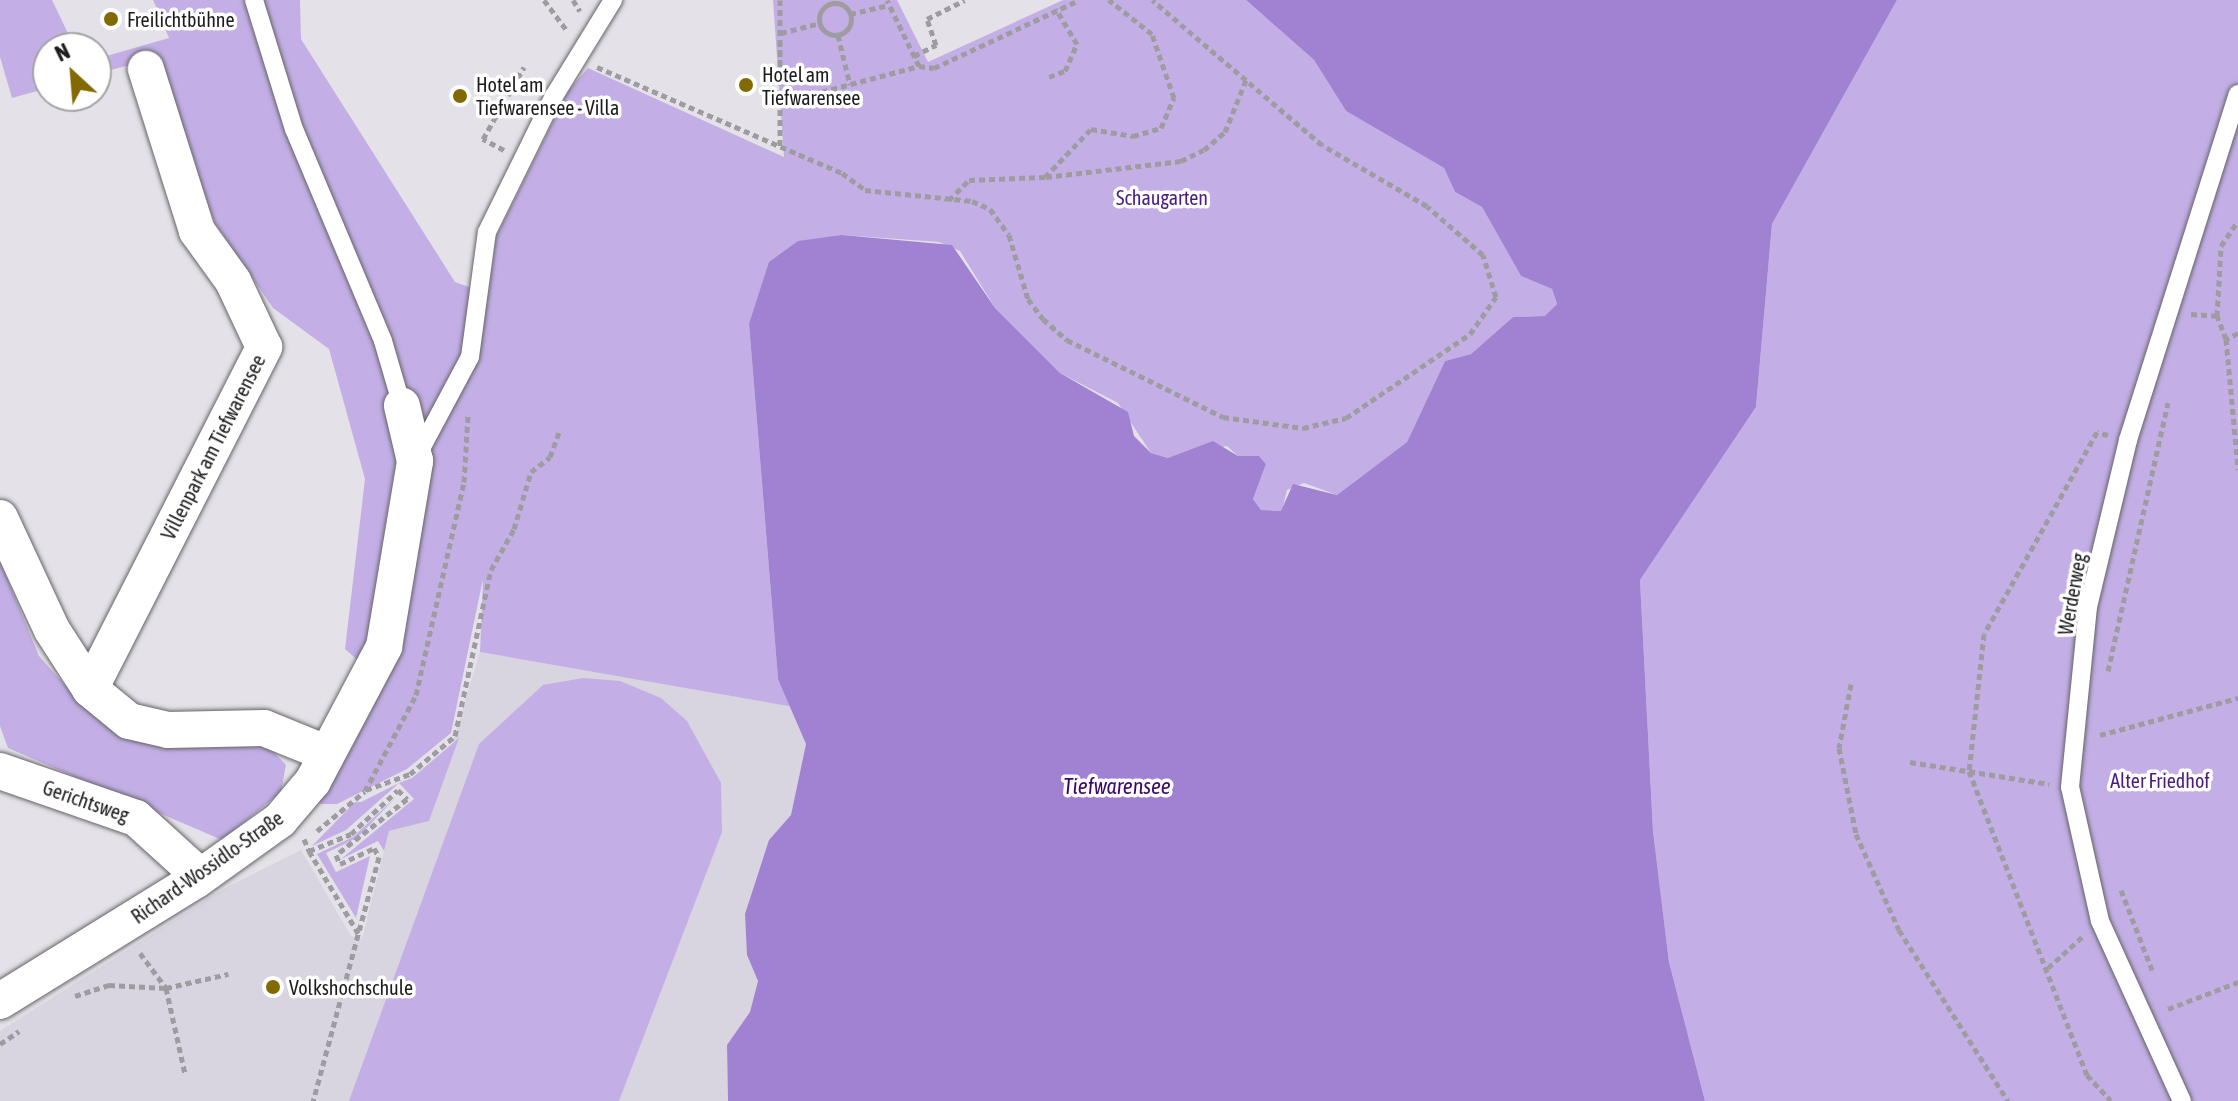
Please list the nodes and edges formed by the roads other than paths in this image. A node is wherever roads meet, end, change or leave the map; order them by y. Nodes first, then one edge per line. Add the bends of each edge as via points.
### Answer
1 (254, 0) edge
2 (613, 0) edge
3 (146, 69) dead end
4 (2238, 94) edge
5 (402, 406) joint
6 (415, 461) junction
7 (0, 518) edge
8 (90, 689) junction
9 (326, 753) junction
10 (0, 771) edge
11 (200, 876) junction
12 (0, 1001) edge
13 (2182, 1101) edge

1 - 5 lane via 294,129 383,341
2 - 6 lane via 487,232 470,357
3 - 8 street, Villenpark am Tiefwarensee via 197,231 233,281 264,347
4 - 13 lane, Werderweg via 2128,440 2088,607 2070,787 2100,921
5 - 6 street, Richard-Wossidlo-Straße
6 - 9 street, Richard-Wossidlo-Straße via 384,647
7 - 8 street via 52,630
8 - 9 street via 129,721 168,730 264,728
9 - 11 street, Richard-Wossidlo-Straße via 280,820
10 - 11 street, Gerichtsweg via 136,818
11 - 12 street, Richard-Wossidlo-Straße

